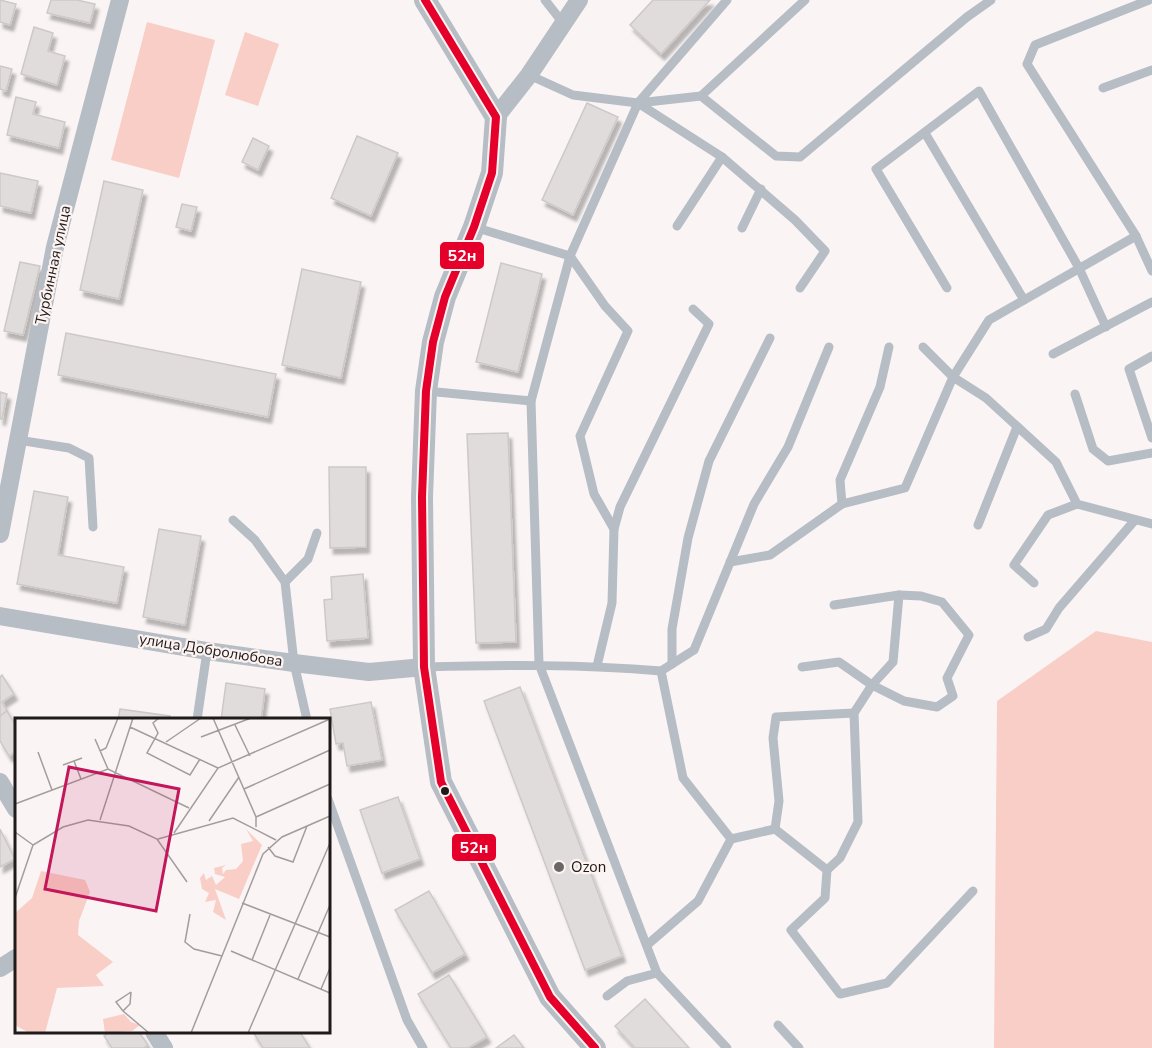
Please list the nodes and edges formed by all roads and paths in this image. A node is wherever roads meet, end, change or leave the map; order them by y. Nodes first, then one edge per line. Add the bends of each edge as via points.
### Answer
1 (120, 0) edge
2 (425, 0) edge
3 (545, 0) edge
4 (579, 0) edge
5 (727, 0) edge
6 (805, 0) edge
7 (992, 0) edge
8 (1149, 0) edge
9 (563, 23) junction
10 (1152, 69) edge
11 (529, 75) junction
12 (1103, 88) dead end
13 (701, 96) junction
14 (638, 103) junction
15 (496, 117) junction
16 (925, 133) junction
17 (722, 157) junction
18 (761, 189) junction
19 (474, 226) junction
20 (677, 226) dead end
21 (742, 228) dead end
22 (1136, 236) junction
23 (570, 256) junction
24 (1079, 268) junction
25 (1152, 271) edge
26 (800, 288) dead end
27 (947, 288) dead end
28 (1024, 300) junction
29 (1152, 302) edge
30 (693, 309) dead end
31 (1106, 327) junction
32 (770, 338) dead end
33 (829, 347) dead end
34 (889, 347) dead end
35 (923, 347) dead end
36 (1053, 354) dead end
37 (1152, 356) edge
38 (953, 377) junction
39 (426, 391) junction
40 (1075, 394) dead end
41 (531, 401) junction
42 (1017, 427) junction
43 (1152, 438) edge
44 (18, 440) junction
45 (1152, 453) edge
46 (842, 504) junction
47 (1077, 504) junction
48 (233, 520) dead end
49 (1135, 520) junction
50 (1152, 524) edge
51 (978, 525) dead end
52 (93, 527) dead end
53 (614, 529) junction
54 (317, 533) dead end
55 (0, 534) edge
56 (729, 562) junction
57 (285, 582) junction
58 (1034, 582) dead end
59 (899, 595) junction
60 (834, 605) dead end
61 (0, 616) edge
62 (1028, 637) dead end
63 (207, 651) junction
64 (294, 663) junction
65 (539, 664) junction
66 (672, 664) junction
67 (597, 666) junction
68 (424, 667) junction
69 (802, 667) dead end
70 (661, 671) junction
71 (872, 685) junction
72 (855, 713) junction
73 (196, 718) edge
74 (307, 718) edge
75 (0, 782) edge
76 (330, 805) edge
77 (15, 807) edge
78 (775, 830) junction
79 (731, 839) junction
80 (827, 870) junction
81 (973, 891) dead end
82 (647, 945) junction
83 (15, 959) edge
84 (0, 968) edge
85 (657, 973) junction
86 (607, 996) dead end
87 (778, 1025) dead end
88 (155, 1033) edge
89 (164, 1048) edge
90 (423, 1048) edge
91 (595, 1048) edge
92 (727, 1048) edge
93 (799, 1048) edge

1 - 44 street, Турбинная улица via 55,247
2 - 15 street
3 - 9 lane
4 - 9 street
5 - 14 lane
6 - 13 lane
7 - 13 lane via 967,16 800,157 776,156
8 - 22 lane via 1035,45 1027,64
9 - 11 street
10 - 12 lane
11 - 14 lane via 573,95
11 - 15 street
13 - 14 lane
14 - 17 lane
14 - 23 lane
15 - 19 street via 492,173
16 - 24 lane via 979,91
16 - 27 lane via 876,169
16 - 28 lane
17 - 18 lane
17 - 20 lane
18 - 21 lane
18 - 26 lane via 825,251
19 - 23 lane
19 - 39 street via 445,297
22 - 24 lane
22 - 25 lane
23 - 41 lane
23 - 53 lane via 628,331 580,436 594,494
24 - 28 lane
24 - 31 lane
28 - 38 lane via 989,320
29 - 31 lane
30 - 53 lane via 709,324 620,507
31 - 36 lane
32 - 66 lane via 709,461 684,561 672,628
33 - 56 lane via 788,447 754,504
34 - 46 lane via 880,387 840,480
35 - 38 lane
37 - 43 lane via 1128,369
38 - 42 lane via 986,398
38 - 46 lane via 905,488
39 - 41 lane
39 - 68 street via 422,497
40 - 45 lane via 1093,449 1108,461
41 - 65 lane
42 - 47 lane via 1056,462
42 - 51 lane
44 - 52 lane via 69,448 89,458
44 - 55 street, Турбинная улица
46 - 56 lane via 770,555
47 - 49 lane
47 - 58 lane via 1048,515 1014,565
48 - 57 lane via 255,540
49 - 50 lane
49 - 62 lane via 1046,629
53 - 67 lane via 612,603
54 - 57 lane via 308,559
56 - 66 lane via 694,650
57 - 64 lane
59 - 60 lane
59 - 71 lane via 893,662
59 - 71 lane via 942,602 969,635 947,678 953,696 937,707 904,701
61 - 63 street, улица Добролюбова
63 - 64 street, улица Добролюбова
63 - 73 lane
64 - 68 street, улица Добролюбова via 369,672
64 - 74 lane
65 - 67 lane
65 - 68 lane
65 - 82 lane
66 - 70 lane
67 - 70 lane
68 - 91 street via 441,782 550,997
69 - 71 lane via 839,662
70 - 79 lane via 683,778
71 - 72 lane
72 - 78 lane via 776,717 773,738 779,801
72 - 80 lane via 858,822 840,858
75 - 77 street
76 - 90 lane via 407,1020
78 - 79 lane
78 - 80 lane
79 - 82 lane via 698,901
80 - 81 lane via 825,898 791,930 840,994 887,982
82 - 85 lane
83 - 84 street
85 - 86 lane via 627,981
85 - 92 lane
87 - 93 lane
88 - 89 street

